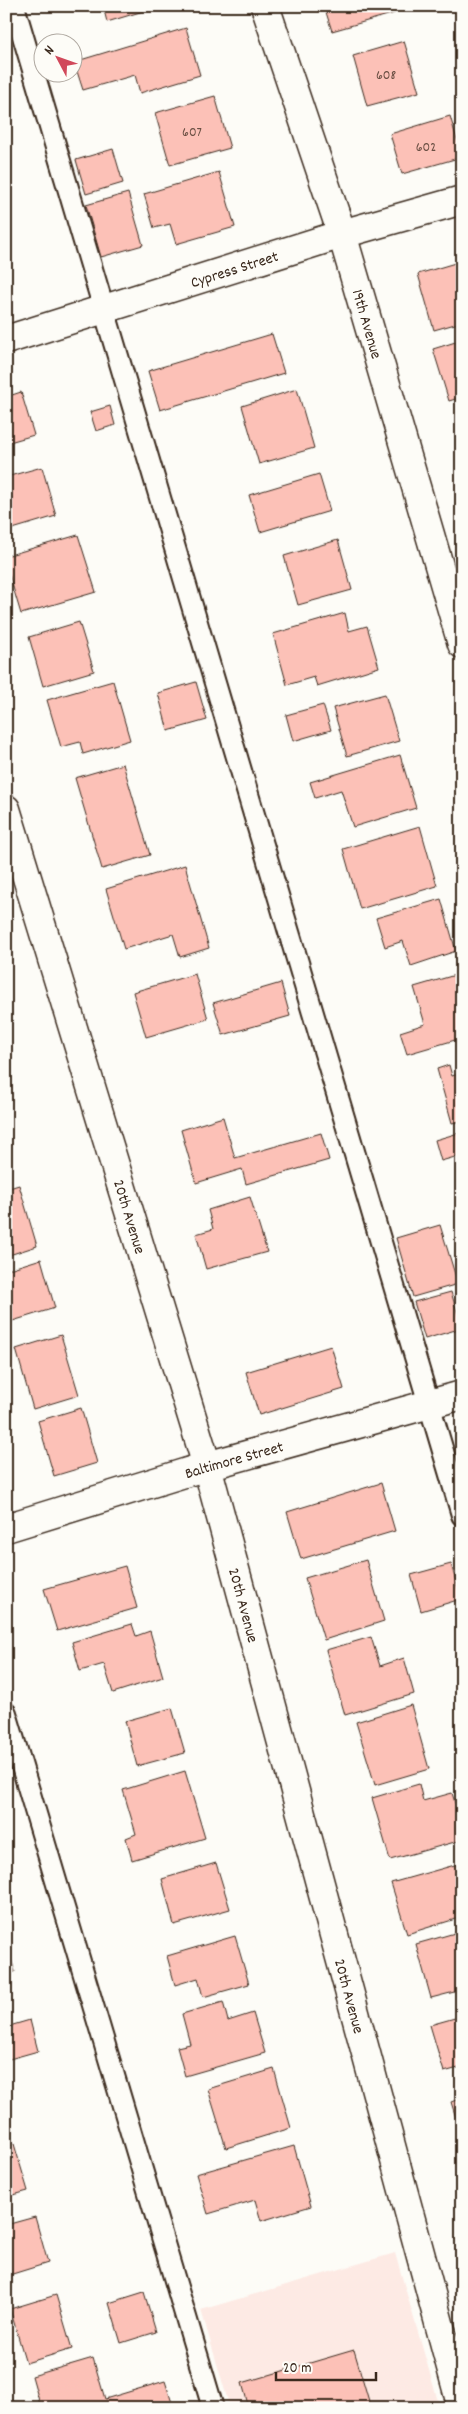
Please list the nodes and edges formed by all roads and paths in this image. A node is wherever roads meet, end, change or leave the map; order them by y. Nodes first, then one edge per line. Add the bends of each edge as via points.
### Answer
1 (14, 6) edge
2 (265, 6) edge
3 (462, 200) edge
4 (342, 234) junction
5 (104, 309) junction
6 (6, 340) edge
7 (462, 644) edge
8 (6, 809) edge
9 (462, 1395) edge
10 (429, 1404) junction
11 (207, 1466) junction
12 (462, 1515) edge
13 (6, 1528) edge
14 (6, 1713) edge
15 (213, 2408) edge
16 (462, 2408) edge

1 - 5 lane
2 - 4 street, 19th Avenue
3 - 4 street, Cypress Street
4 - 5 street, Cypress Street
4 - 7 street, 19th Avenue
5 - 6 street, Cypress Street
5 - 10 lane
8 - 11 street, 20th Avenue
9 - 10 street, Baltimore Street
10 - 11 street, Baltimore Street
10 - 12 lane
11 - 13 street, Baltimore Street
11 - 16 street, 20th Avenue
14 - 15 lane

